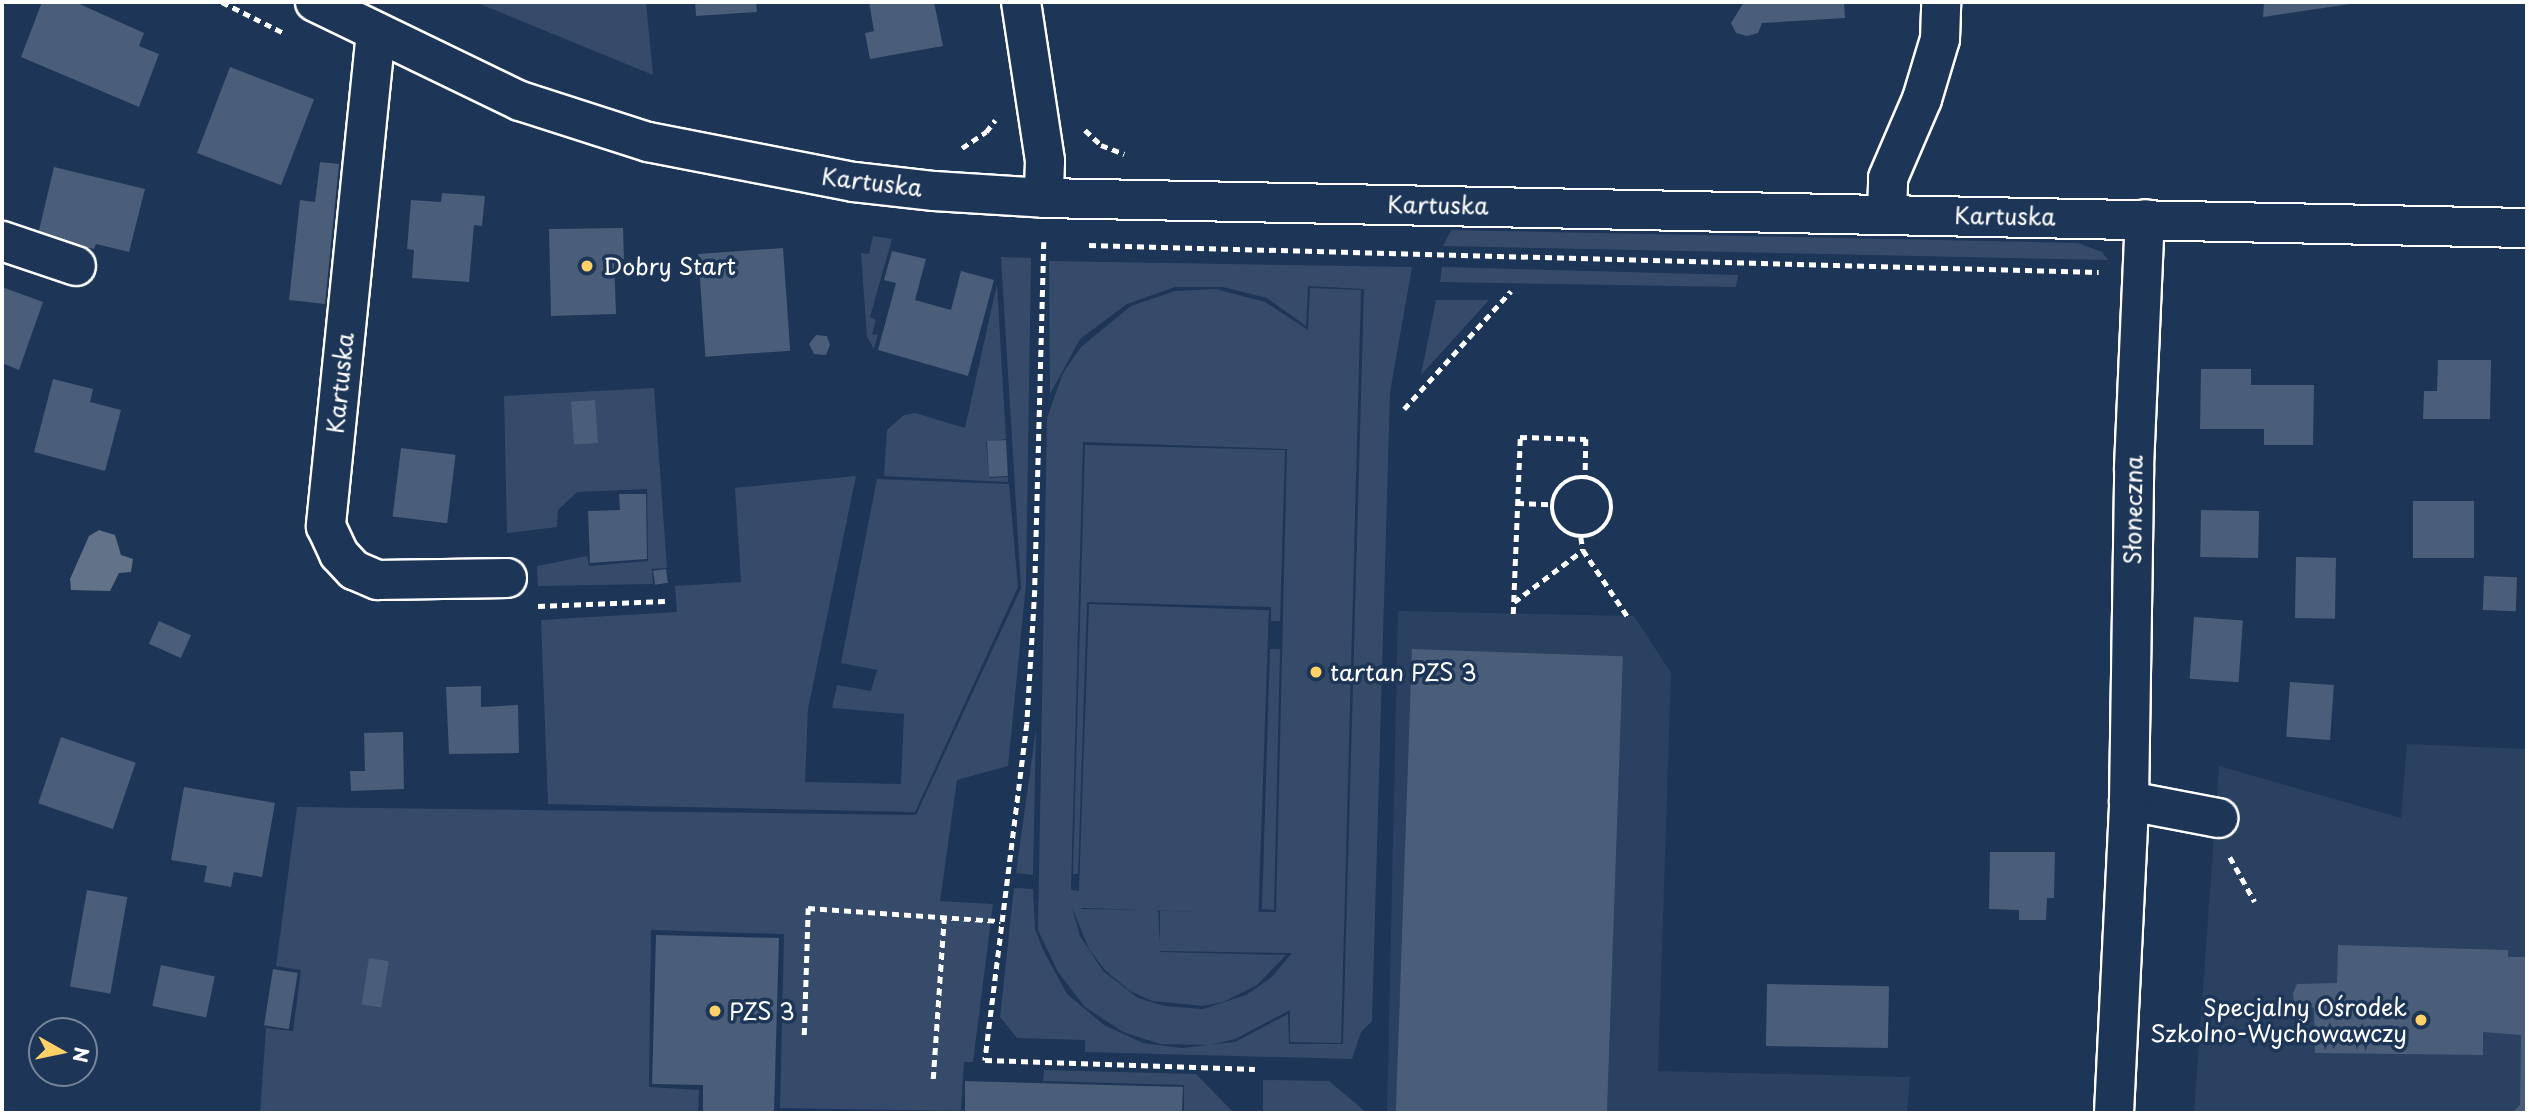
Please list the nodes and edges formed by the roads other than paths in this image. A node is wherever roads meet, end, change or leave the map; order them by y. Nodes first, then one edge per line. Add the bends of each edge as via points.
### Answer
1 (315, 2) edge
2 (1021, 2) edge
3 (1941, 2) edge
4 (376, 32) junction
5 (1044, 198) junction
6 (1887, 213) junction
7 (2145, 219) junction
8 (2527, 228) edge
9 (2, 241) edge
10 (76, 266) dead end
11 (508, 578) road end
12 (2129, 801) junction
13 (2221, 835) road end
14 (2114, 1113) edge

1 - 4 main road, Kartuska
2 - 5 main road via 1045,161
3 - 6 main road via 1940,39 1922,99 1888,178
4 - 5 main road, Kartuska via 520,101 687,152 854,182
4 - 11 main road, Kartuska via 326,526 338,554 354,570 378,580
5 - 6 main road, Kartuska
6 - 7 main road, Kartuska
7 - 8 main road, Kartuska
7 - 12 main road, Słoneczna via 2135,439
9 - 10 main road
12 - 13 main road
12 - 14 main road, Słoneczna

